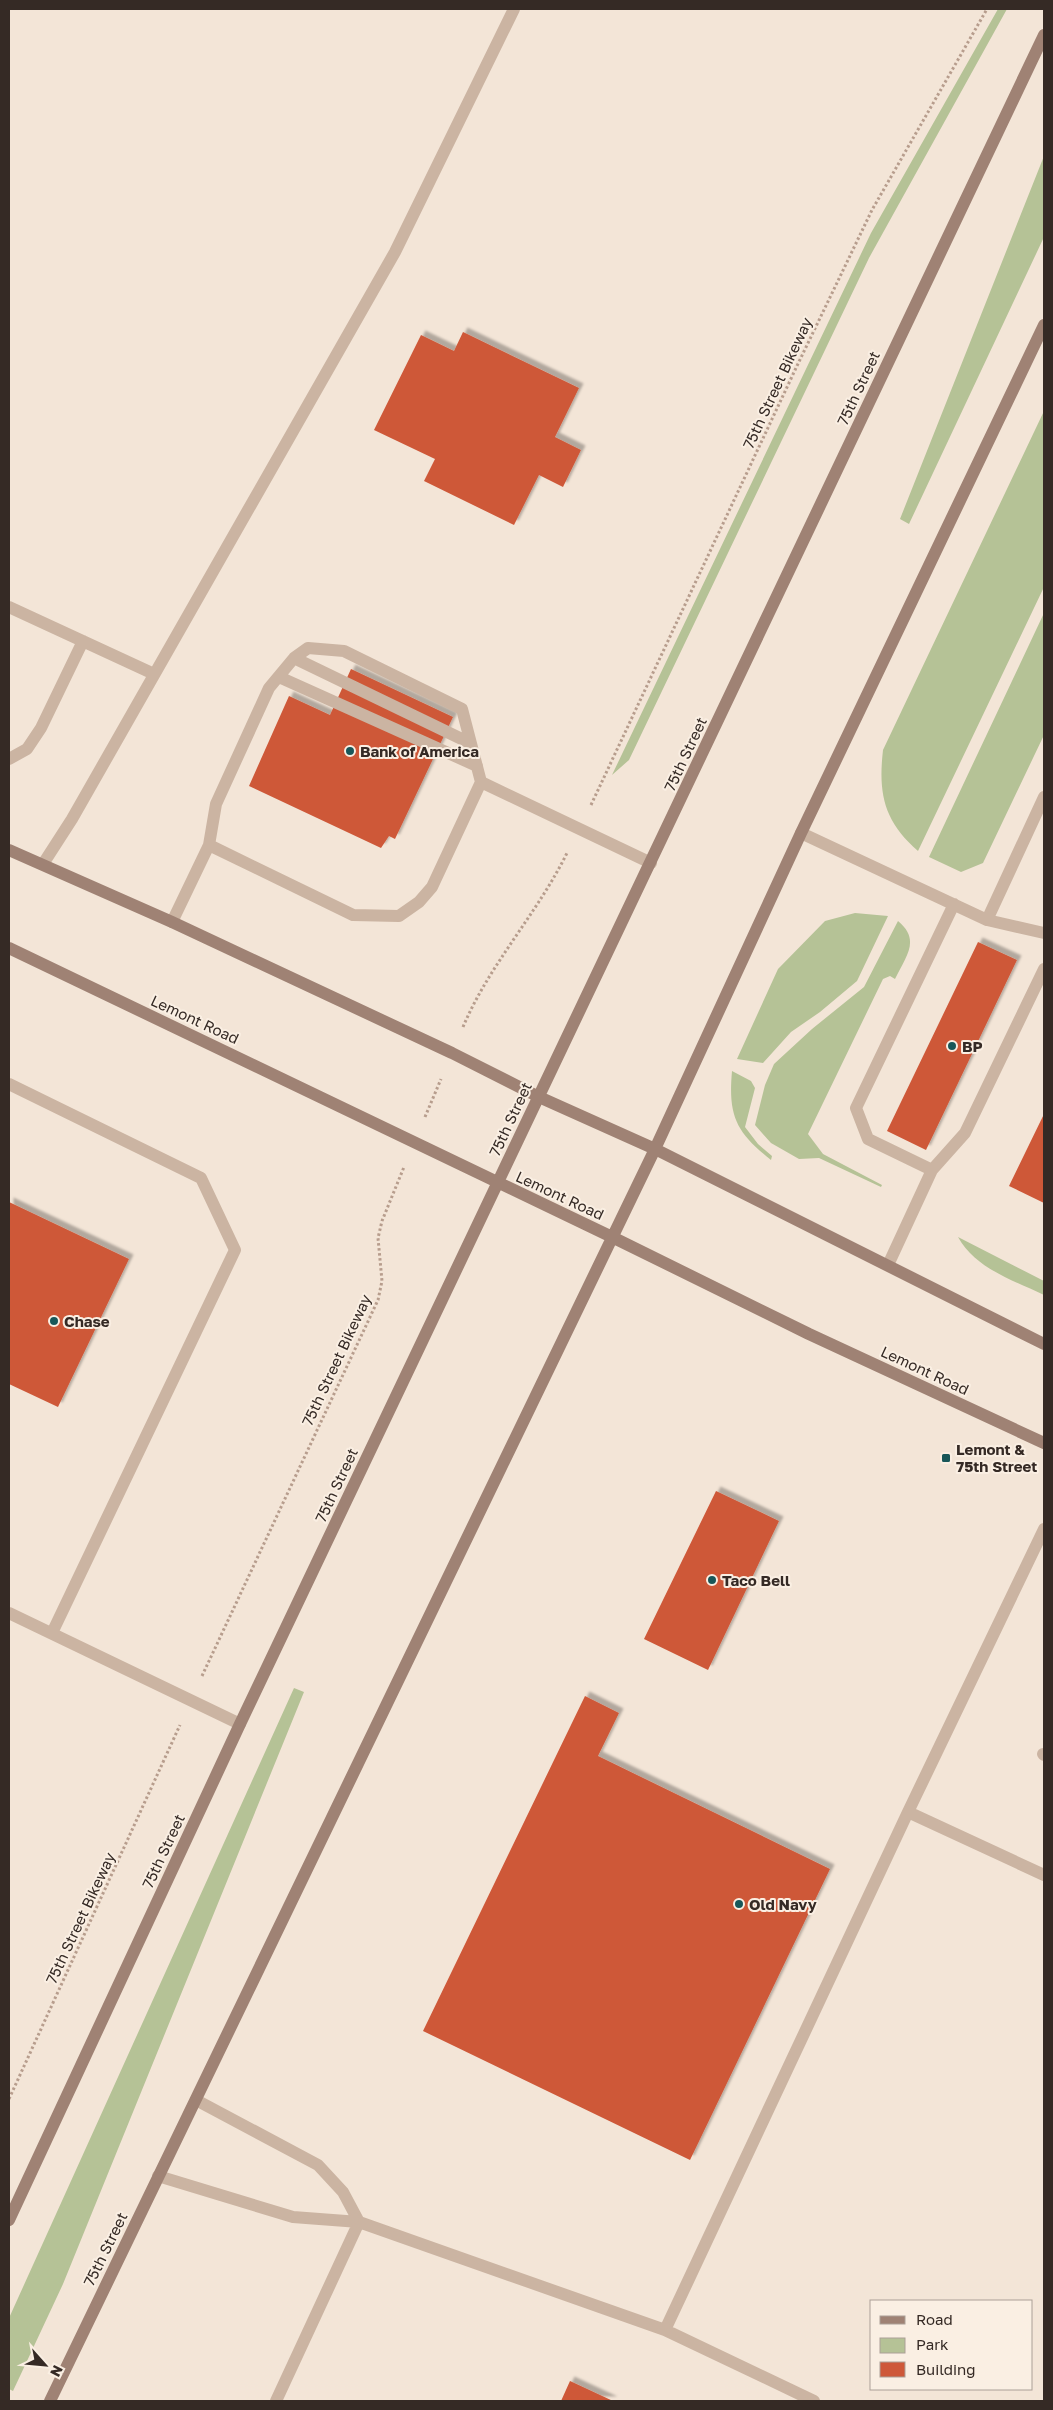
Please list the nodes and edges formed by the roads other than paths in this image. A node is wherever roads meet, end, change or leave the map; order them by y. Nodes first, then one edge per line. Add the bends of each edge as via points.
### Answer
1 (514, 9) edge
2 (1044, 35) edge
3 (1044, 325) edge
4 (9, 607) edge
5 (83, 641) junction
6 (294, 658) junction
7 (154, 674) junction
8 (279, 677) junction
9 (470, 743) junction
10 (9, 759) edge
11 (477, 766) junction
12 (481, 782) junction
13 (1044, 797) edge
14 (801, 833) junction
15 (209, 845) junction
16 (9, 850) edge
17 (651, 863) junction
18 (43, 864) junction
19 (954, 904) junction
20 (987, 920) junction
21 (172, 922) junction
22 (1044, 933) edge
23 (9, 948) edge
24 (1044, 969) edge
25 (9, 1084) edge
26 (538, 1097) junction
27 (655, 1149) junction
28 (932, 1170) junction
29 (498, 1183) junction
30 (612, 1237) junction
31 (888, 1265) junction
32 (1044, 1344) edge
33 (1044, 1443) edge
34 (1044, 1529) edge
35 (9, 1612) edge
36 (52, 1633) junction
37 (240, 1724) junction
38 (908, 1812) junction
39 (1044, 1875) edge
40 (196, 2100) junction
41 (158, 2176) junction
42 (9, 2220) edge
43 (359, 2222) junction
44 (665, 2330) junction
45 (50, 2401) edge
46 (276, 2401) edge
47 (814, 2401) edge

1 - 7 lane via 396,252
2 - 17 main road, 75th Street
3 - 14 main road, 75th Street
4 - 5 lane
5 - 7 lane
5 - 10 lane via 41,728 26,749
6 - 8 lane
6 - 9 lane
6 - 9 lane via 308,648 344,651 462,709
7 - 18 lane via 72,820
8 - 11 lane
8 - 15 lane via 268,688 216,804
9 - 11 lane
11 - 12 lane
12 - 15 lane via 432,887 419,902 399,916 353,915
12 - 17 lane
13 - 20 lane
14 - 19 lane
14 - 27 main road, 75th Street
15 - 21 lane
16 - 18 main road
17 - 26 main road, 75th Street
18 - 21 main road
19 - 20 lane
19 - 28 lane via 856,1108 868,1139
20 - 22 lane
21 - 26 main road via 452,1053
23 - 29 main road, Lemont Road
24 - 28 lane via 965,1134
25 - 36 lane via 201,1178 235,1250
26 - 27 main road
26 - 29 main road, 75th Street
27 - 30 main road, 75th Street
27 - 31 main road
28 - 31 lane
29 - 30 main road, Lemont Road
29 - 37 main road, 75th Street
30 - 33 main road, Lemont Road via 808,1334
30 - 40 main road, 75th Street
31 - 32 main road
34 - 38 lane
35 - 36 lane
36 - 37 lane
37 - 42 main road, 75th Street
38 - 39 lane
38 - 44 lane
40 - 41 main road, 75th Street
40 - 43 lane via 318,2165 343,2192
41 - 43 lane via 293,2217
41 - 45 main road, 75th Street
43 - 44 lane
43 - 46 lane
44 - 47 lane

